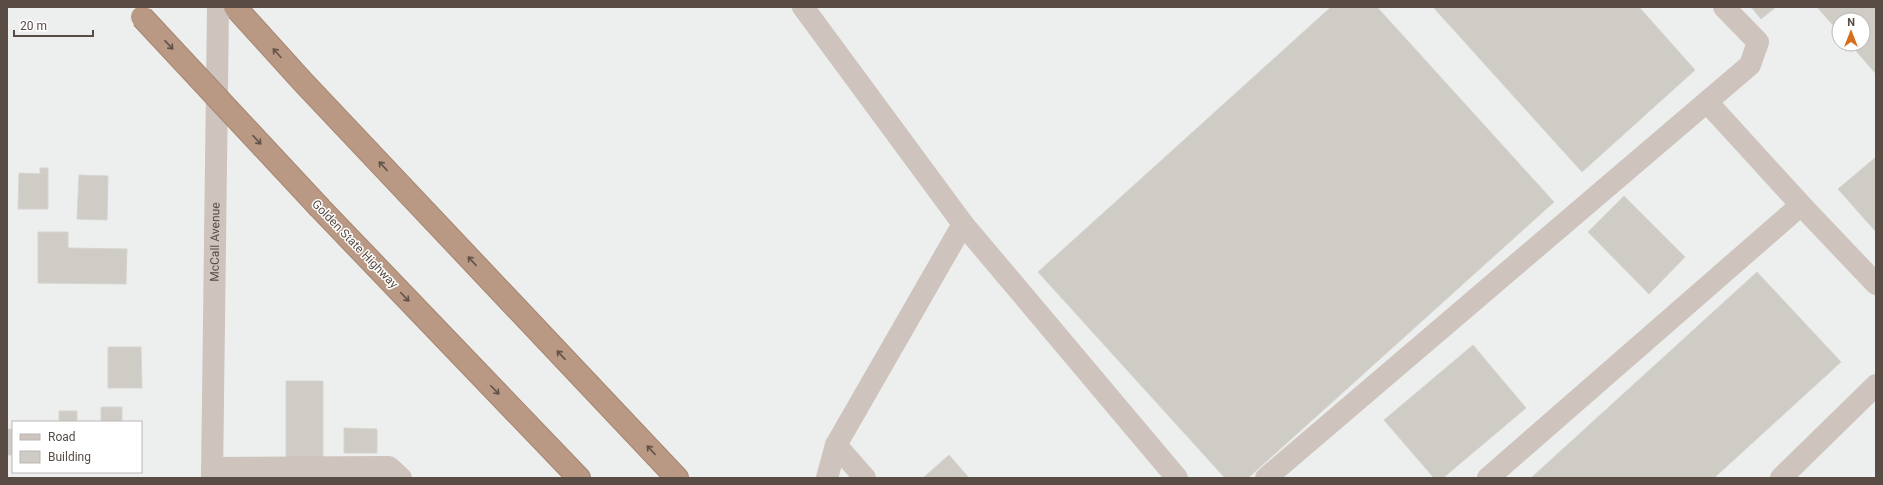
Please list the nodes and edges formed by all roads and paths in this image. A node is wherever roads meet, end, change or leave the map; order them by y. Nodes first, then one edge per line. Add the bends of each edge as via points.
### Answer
1 (218, 7) edge
2 (235, 7) edge
3 (803, 7) edge
4 (1724, 7) edge
5 (138, 12) edge
6 (1707, 102) junction
7 (1801, 205) junction
8 (963, 224) junction
9 (1876, 284) edge
10 (1876, 385) edge
11 (836, 445) junction
12 (212, 473) edge
13 (402, 478) edge
14 (579, 478) edge
15 (678, 478) edge
16 (827, 478) edge
17 (865, 478) edge
18 (1177, 478) edge
19 (1266, 478) edge
20 (1488, 478) edge
21 (1781, 478) edge

1 - 12 street, McCall Avenue
15 -> 2 highway
3 - 8 street
4 - 6 street via 1758,42 1750,66
5 -> 14 highway, Golden State Highway, bridge via 320,208
6 - 7 street
6 - 19 street
7 - 9 street
7 - 20 street
8 - 11 street
8 - 18 street
10 - 21 street
11 - 16 street
11 - 17 street
12 - 13 street via 389,467

